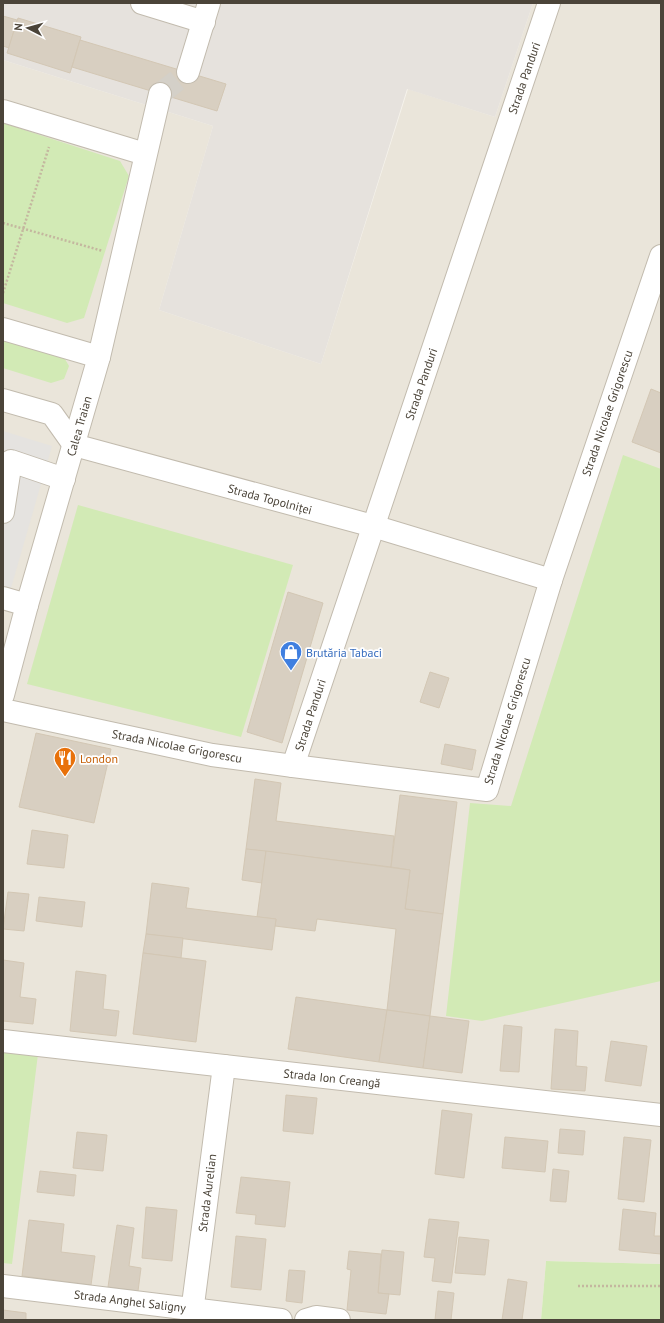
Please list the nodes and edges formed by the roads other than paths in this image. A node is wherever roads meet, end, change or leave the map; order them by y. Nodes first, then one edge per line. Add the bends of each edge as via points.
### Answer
1 (142, 3) edge
2 (550, 3) edge
3 (207, 12) edge
4 (188, 72) tunnel mouth
5 (160, 94) tunnel mouth
6 (3, 111) edge
7 (146, 154) junction
8 (661, 256) edge
9 (3, 329) edge
10 (99, 357) junction
11 (3, 400) edge
12 (74, 445) junction
13 (64, 479) junction
14 (3, 512) edge
15 (373, 526) junction
16 (551, 580) junction
17 (3, 598) edge
18 (26, 605) junction
19 (3, 695) edge
20 (3, 710) edge
21 (293, 766) junction
22 (3, 1041) edge
23 (224, 1066) junction
24 (661, 1115) edge
25 (3, 1286) edge
26 (191, 1314) edge
27 (281, 1320) edge
28 (306, 1320) edge
29 (339, 1320) edge

1 - 3 street
2 - 15 street, Strada Panduri
3 - 4 street
5 - 7 street, Calea Traian
6 - 7 street
7 - 10 street, Calea Traian
8 - 16 street, Strada Nicolae Grigorescu
9 - 10 street
10 - 12 street, Calea Traian
11 - 12 street via 52,414
12 - 13 street, Calea Traian
12 - 15 street, Strada Topolniței
13 - 14 street via 11,461
13 - 18 street, Calea Traian
15 - 16 street, Strada Topolniței
15 - 21 street, Strada Panduri
16 - 21 street, Strada Nicolae Grigorescu via 487,790
17 - 18 street
18 - 19 street, Calea Traian
20 - 21 street, Strada Nicolae Grigorescu via 212,754
22 - 23 street, Strada Ion Creangă
23 - 24 street, Strada Ion Creangă
23 - 26 street, Strada Aurelian
25 - 26 street, Strada Anghel Saligny
26 - 27 street, Strada Anghel Saligny
28 - 29 street via 316,1317

